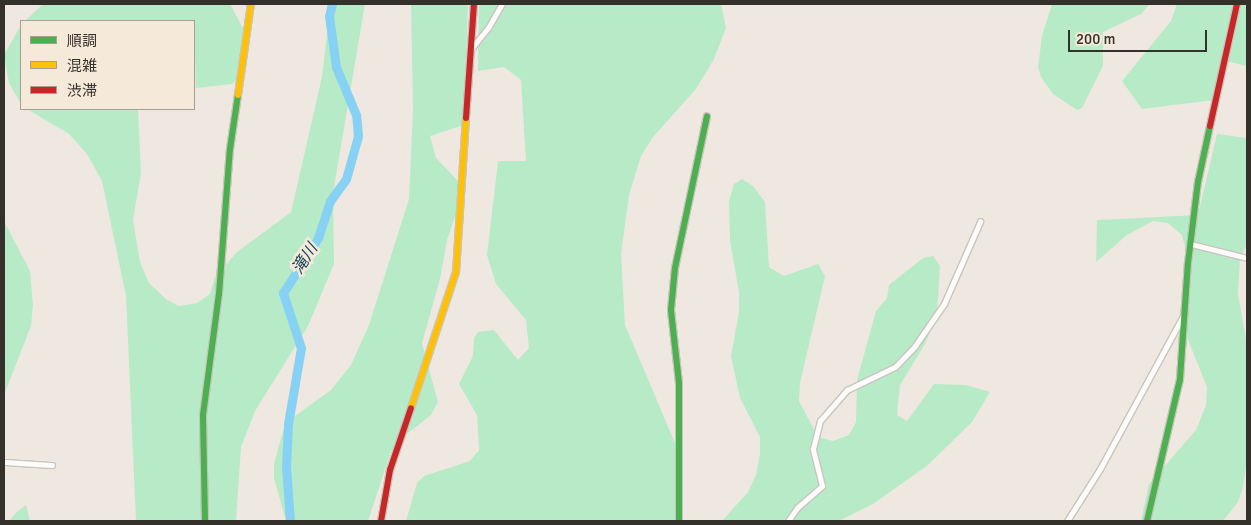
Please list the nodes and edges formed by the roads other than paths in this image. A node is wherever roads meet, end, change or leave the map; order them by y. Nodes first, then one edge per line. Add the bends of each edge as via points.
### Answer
1 (251, 4) edge
2 (474, 4) edge
3 (502, 4) edge
4 (1237, 4) edge
5 (471, 49) junction
6 (707, 116) dead end
7 (980, 222) dead end
8 (1191, 244) junction
9 (1247, 258) edge
10 (1184, 315) junction
11 (4, 462) edge
12 (52, 465) dead end
13 (205, 521) edge
14 (381, 521) edge
15 (679, 521) edge
16 (788, 521) edge
17 (1067, 521) edge
18 (1147, 521) edge

1 - 13 street via 230,149 219,294 203,415
2 - 5 street
3 - 5 street
4 - 8 street via 1198,182
5 - 14 street via 456,272 390,470
6 - 15 street via 673,285 672,325 679,383
7 - 16 street via 944,304 915,346 895,367 847,390 820,422 813,449 822,486 797,508
8 - 9 street
8 - 10 street
10 - 17 street via 1100,469
10 - 18 street via 1180,379
11 - 12 street

